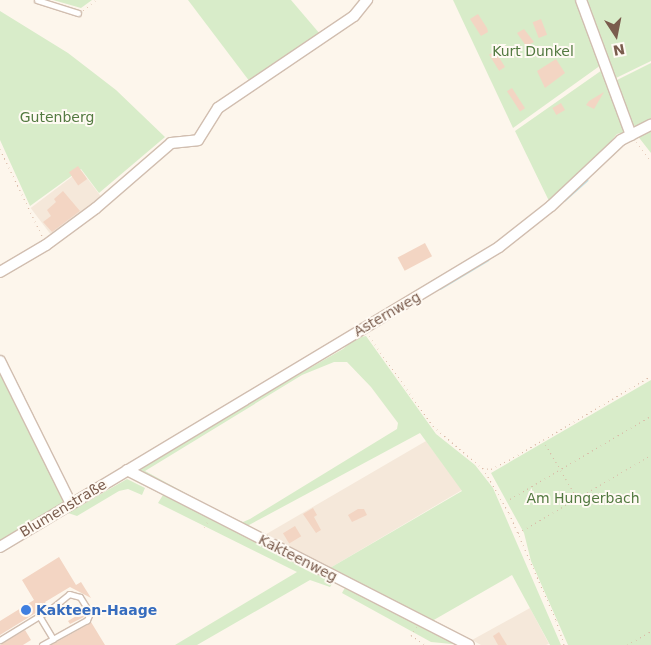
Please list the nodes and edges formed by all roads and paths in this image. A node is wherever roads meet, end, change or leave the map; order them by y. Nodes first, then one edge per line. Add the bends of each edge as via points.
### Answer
1 (37, 0) edge
2 (96, 0) edge
3 (367, 0) edge
4 (581, 0) edge
5 (78, 13) joint
6 (651, 125) edge
7 (631, 135) junction
8 (0, 149) edge
9 (651, 162) edge
10 (46, 245) junction
11 (0, 272) edge
12 (363, 328) junction
13 (0, 361) edge
14 (651, 376) edge
15 (651, 416) edge
16 (543, 440) junction
17 (651, 455) edge
18 (482, 468) junction
19 (560, 469) junction
20 (127, 470) junction
21 (510, 499) dead end
22 (577, 499) junction
23 (71, 504) junction
24 (518, 533) junction
25 (0, 547) edge
26 (39, 616) junction
27 (422, 621) junction
28 (651, 631) edge
29 (53, 639) junction
30 (0, 640) edge
31 (42, 645) edge
32 (426, 645) edge
33 (469, 645) edge
34 (564, 645) edge
35 (627, 645) edge

1 - 5 lane
2 - 5 path
3 - 10 street via 354,16 218,108 198,140 171,143 96,208
4 - 7 street
6 - 7 street, Asternweg
7 - 9 path
7 - 12 street, Asternweg via 609,149 551,206 498,247
8 - 10 path
10 - 11 street
12 - 18 path via 433,426
12 - 20 street, Asternweg
13 - 23 street
14 - 16 path
15 - 19 path
16 - 18 path via 491,469
16 - 19 path
17 - 22 path
18 - 24 path
19 - 21 path
19 - 22 path
20 - 23 street, Blumenstraße
20 - 27 street, Kakteenweg
22 - 24 path
23 - 25 street, Blumenstraße
24 - 34 path
26 - 29 lane
26 - 29 lane via 69,594 80,597 87,604 90,613 87,620
26 - 30 lane
27 - 32 path via 411,635
27 - 33 street, Kakteenweg
28 - 35 path
29 - 31 lane

